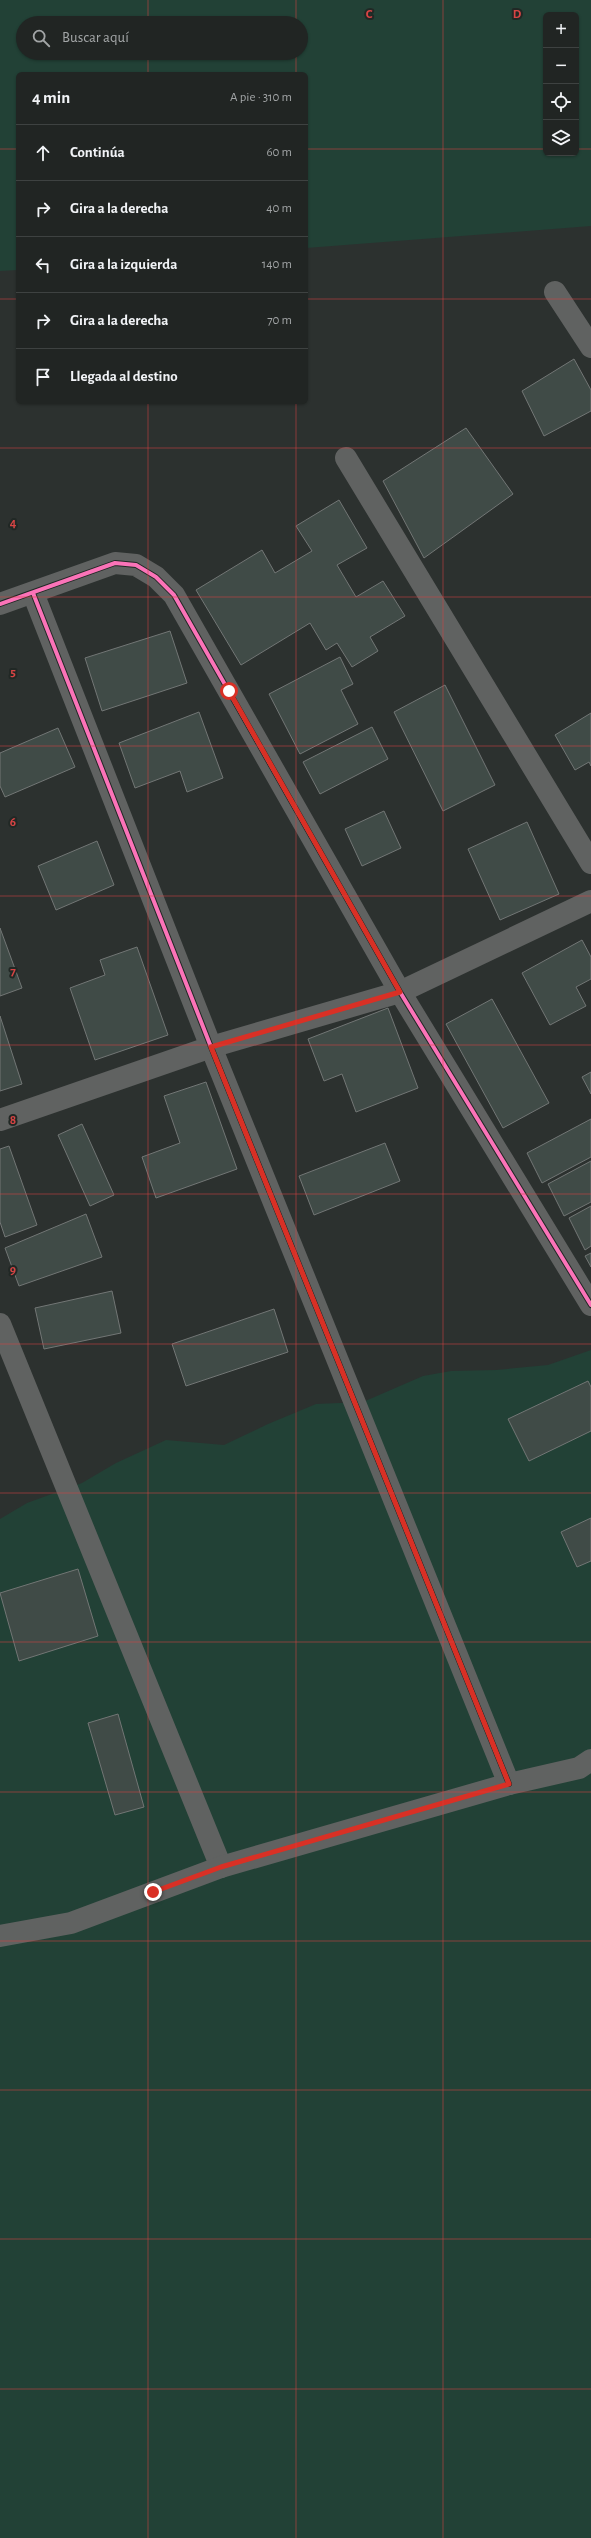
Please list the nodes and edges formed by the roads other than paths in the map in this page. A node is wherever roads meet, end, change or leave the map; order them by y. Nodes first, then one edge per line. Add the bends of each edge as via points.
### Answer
1 (555, 292) dead end
2 (591, 347) edge
3 (346, 458) dead end
4 (32, 593) junction
5 (0, 604) edge
6 (591, 863) edge
7 (591, 901) edge
8 (400, 992) junction
9 (211, 1047) junction
10 (0, 1120) edge
11 (591, 1305) edge
12 (0, 1324) edge
13 (591, 1760) edge
14 (509, 1784) junction
15 (221, 1867) junction
16 (0, 1935) edge

1 - 2 street
3 - 6 street
4 - 5 street
4 - 8 street via 116,563 136,565 156,577 174,595
4 - 9 street
7 - 8 street
8 - 9 street
8 - 11 street
9 - 10 street
9 - 14 street
12 - 15 street
13 - 14 street via 579,1768
14 - 15 street
15 - 16 street via 71,1923

